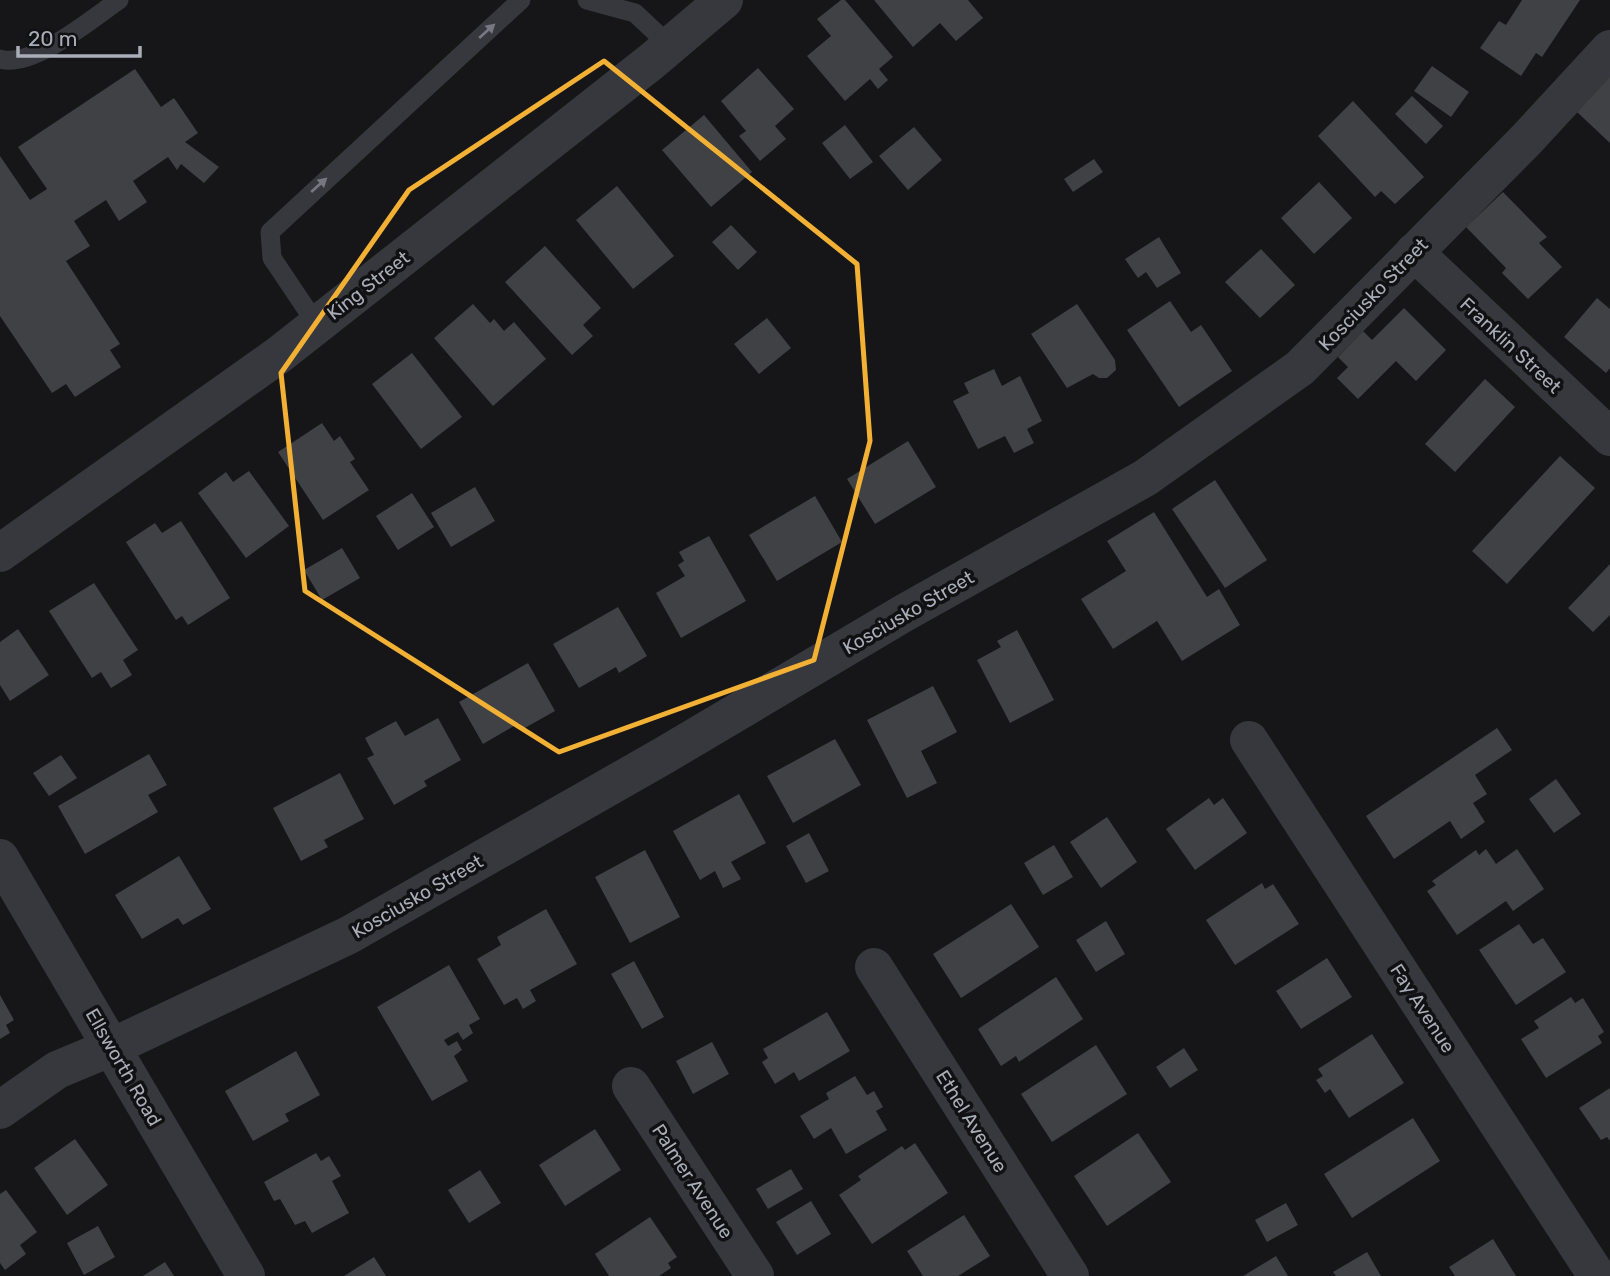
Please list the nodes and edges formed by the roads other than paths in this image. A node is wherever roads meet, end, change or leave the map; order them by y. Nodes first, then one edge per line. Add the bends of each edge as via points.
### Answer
1 (119, 0) edge
2 (521, 0) edge
3 (587, 0) edge
4 (724, 0) edge
5 (670, 46) junction
6 (1610, 49) edge
7 (0, 59) edge
8 (1414, 252) junction
9 (317, 325) junction
10 (1610, 437) edge
11 (0, 553) edge
12 (1249, 740) dead end
13 (0, 858) edge
14 (874, 967) dead end
15 (112, 1047) junction
16 (631, 1086) dead end
17 (0, 1110) edge
18 (246, 1276) edge
19 (755, 1276) edge
20 (1070, 1276) edge
21 (1597, 1276) edge

1 - 7 lane via 36,55
9 -> 2 lane via 272,258 270,232
3 - 5 lane via 635,13
4 - 5 street, King Street
5 - 9 street, King Street
6 - 8 street, Kosciusko Street
8 - 10 street, Franklin Street
8 - 15 street, Kosciusko Street via 1300,368 1145,478 349,935
9 - 11 street, King Street
12 - 21 street, Fay Avenue
13 - 15 street, Ellsworth Road
14 - 20 street, Ethel Avenue
15 - 17 street, Kosciusko Street via 57,1070
15 - 18 street, Ellsworth Road
16 - 19 street, Palmer Avenue

